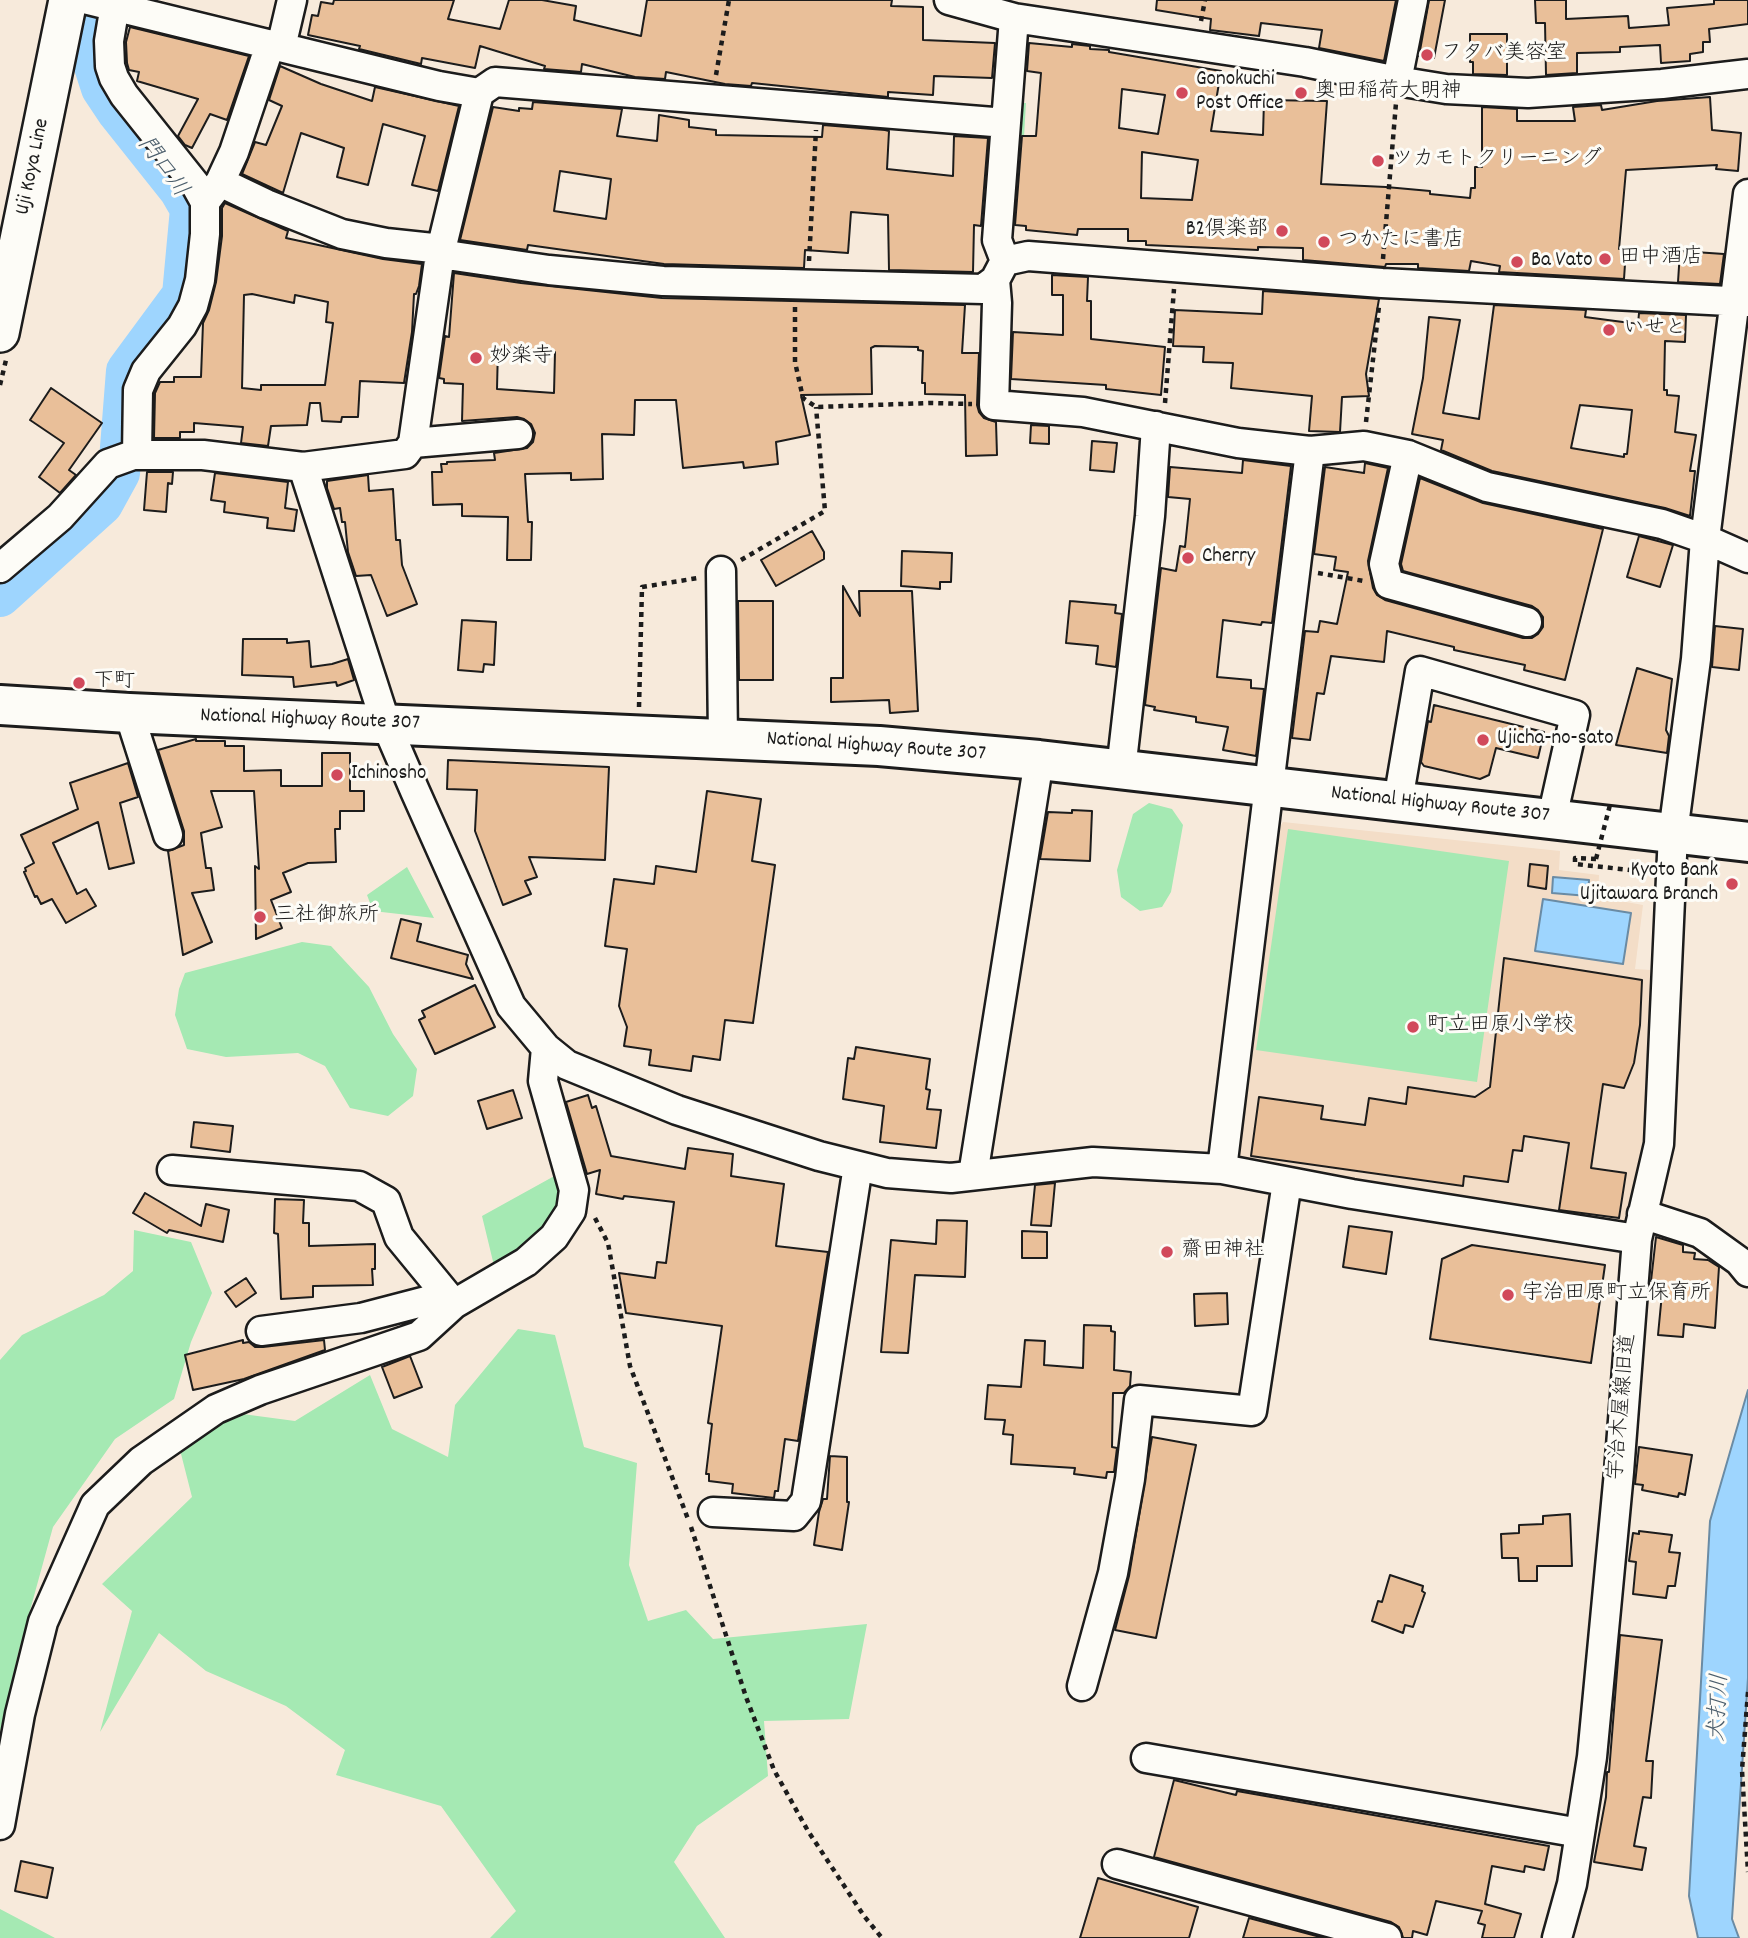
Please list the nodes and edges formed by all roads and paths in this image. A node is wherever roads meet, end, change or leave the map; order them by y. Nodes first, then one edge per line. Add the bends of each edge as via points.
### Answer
1 (68, 0) edge
2 (292, 0) edge
3 (729, 0) edge
4 (949, 0) edge
5 (1413, 0) edge
6 (104, 3) edge
7 (1002, 10) edge
8 (275, 46) junction
9 (1748, 74) edge
10 (1398, 81) junction
11 (479, 93) junction
12 (712, 100) junction
13 (817, 108) junction
14 (1006, 123) junction
15 (213, 192) junction
16 (1748, 194) edge
17 (441, 252) junction
18 (1176, 267) junction
19 (1000, 271) junction
20 (1381, 283) junction
21 (801, 285) junction
22 (1741, 302) edge
23 (0, 333) edge
24 (994, 405) junction
25 (1160, 427) junction
26 (518, 435) dead end
27 (413, 443) junction
28 (1364, 446) junction
29 (1310, 451) junction
30 (1408, 455) junction
31 (126, 458) junction
32 (303, 467) junction
33 (1705, 539) junction
34 (1748, 558) edge
35 (0, 568) edge
36 (1296, 570) junction
37 (721, 571) dead end
38 (1389, 584) junction
39 (1527, 622) dead end
40 (0, 705) edge
41 (129, 713) junction
42 (386, 724) junction
43 (723, 739) junction
44 (1039, 760) junction
45 (1121, 770) junction
46 (1270, 787) junction
47 (1398, 801) junction
48 (1612, 801) dead end
49 (1552, 818) junction
50 (1673, 833) junction
51 (168, 835) dead end
52 (1748, 842) edge
53 (1659, 873) dead end
54 (546, 1048) junction
55 (858, 1166) junction
56 (172, 1170) dead end
57 (1222, 1170) junction
58 (973, 1175) junction
59 (1287, 1182) junction
60 (574, 1190) junction
61 (1639, 1227) junction
62 (1744, 1267) edge
63 (454, 1304) junction
64 (261, 1331) dead end
65 (713, 1512) dead end
66 (1082, 1686) dead end
67 (1748, 1692) edge
68 (1146, 1758) dead end
69 (0, 1825) edge
70 (1580, 1833) junction
71 (1117, 1864) dead end
72 (1748, 1872) edge
73 (883, 1938) edge
74 (1387, 1938) edge
75 (1557, 1938) edge

1 - 23 main road, Uji Koya Line
2 - 8 street
3 - 12 path
4 - 7 street
5 - 10 street
6 - 8 street
6 - 15 street via 114,78 195,184
7 - 10 street
7 - 14 street
8 - 11 street
8 - 15 street via 234,152
9 - 10 street via 1528,93 1446,89
10 - 20 path
11 - 12 street via 495,82
11 - 17 street
12 - 13 street
13 - 14 street
13 - 21 path
14 - 19 street via 997,240
15 - 17 street via 266,204 342,234
15 - 31 street via 192,306 182,326 146,370
16 - 22 street, 宇治木屋線旧道
17 - 21 street via 549,270 663,281
17 - 27 street
18 - 19 street via 1028,256
18 - 20 street
18 - 25 path
19 - 21 street via 982,289
19 - 24 street
20 - 22 street
20 - 28 path
21 - 24 path via 795,362 803,398 816,407
22 - 33 street, 宇治木屋線旧道
24 - 25 street via 1083,412
25 - 29 street
25 - 45 street
26 - 27 street
27 - 32 street via 405,454
28 - 29 street
28 - 30 street
29 - 36 street
30 - 33 street via 1487,487 1662,524
30 - 38 street via 1384,564
31 - 32 street via 203,455
31 - 35 street
32 - 42 street
33 - 34 street
33 - 50 street, 宇治木屋線旧道 via 1696,659
36 - 38 path
36 - 46 street
37 - 43 street
38 - 39 street
40 - 41 highway, National Highway Route 307
41 - 42 highway, National Highway Route 307
41 - 51 street
42 - 43 highway, National Highway Route 307
42 - 54 street via 511,1006
43 - 44 highway, National Highway Route 307
44 - 45 highway, National Highway Route 307
44 - 58 street
45 - 46 highway, National Highway Route 307
46 - 47 highway, National Highway Route 307
46 - 57 street
47 - 49 highway, National Highway Route 307
47 - 49 street via 1420,671 1575,715
48 - 53 path, bridge via 1597,859 1575,858 1575,864
49 - 50 highway, National Highway Route 307
50 - 52 highway, National Highway Route 307
50 - 61 street, 宇治木屋線旧道 via 1659,1144
54 - 55 street via 567,1065 677,1110
54 - 60 street via 543,1081
55 - 58 street via 887,1173 951,1178
55 - 65 street via 806,1501 794,1516
56 - 63 street via 359,1186 386,1201 399,1237
57 - 58 street via 1093,1162
57 - 59 street
59 - 61 street
59 - 66 street via 1252,1411 1139,1401 1112,1573
60 - 63 street via 571,1211 554,1237 526,1262
60 - 73 path via 588,1205 608,1243 630,1366 701,1553 774,1770 808,1831
61 - 62 street via 1700,1233
61 - 70 street, 宇治木屋線旧道 via 1593,1744
63 - 64 street via 430,1300 361,1318
63 - 69 street via 419,1336 216,1409 141,1461 95,1505 43,1622
67 - 72 path via 1742,1770
68 - 70 street
70 - 75 street, 宇治木屋線旧道
71 - 74 street

